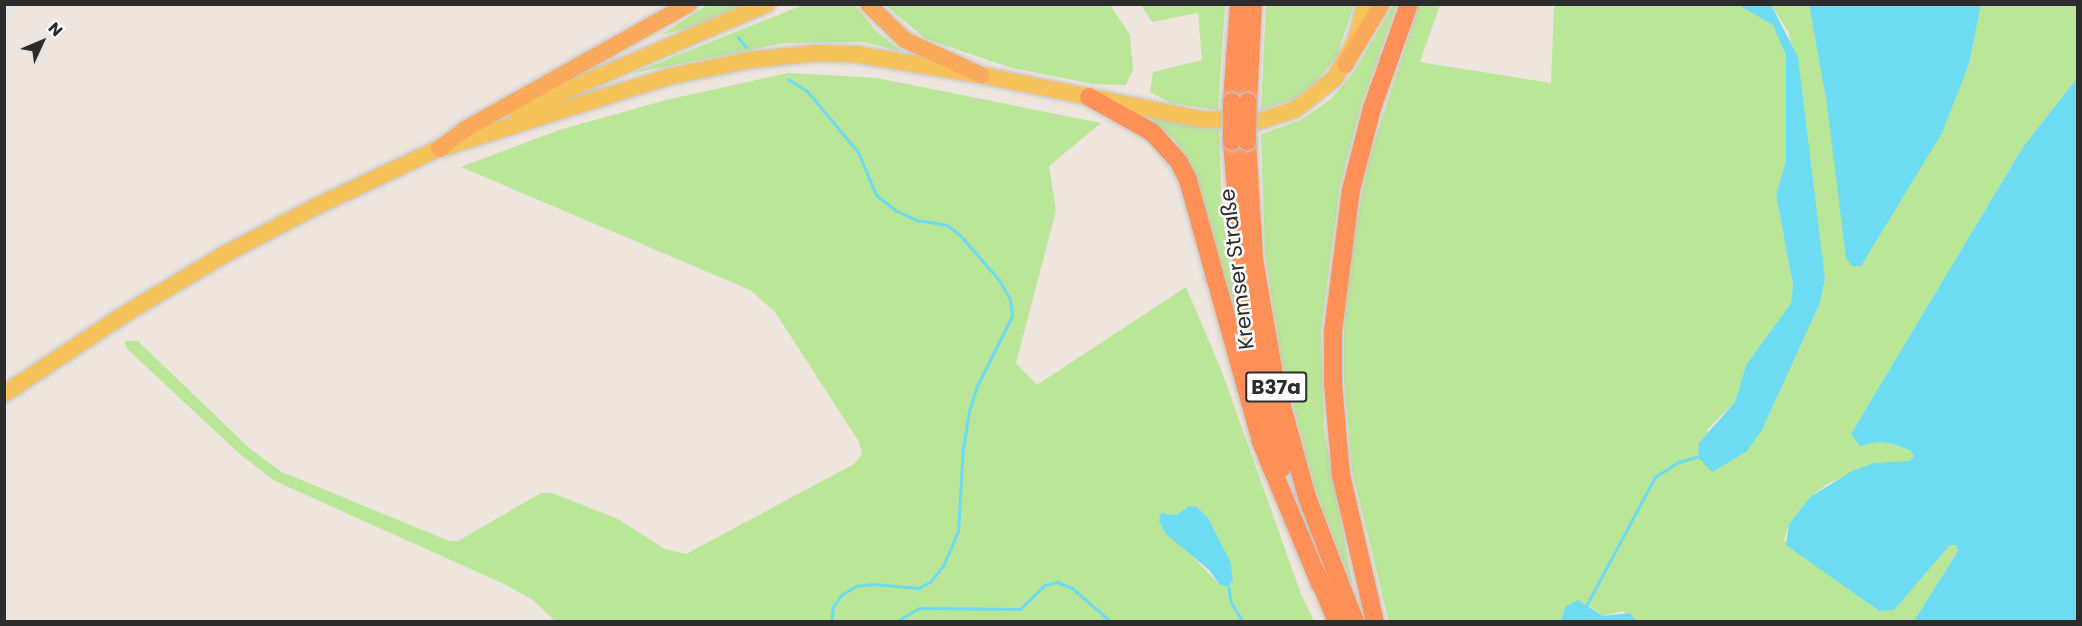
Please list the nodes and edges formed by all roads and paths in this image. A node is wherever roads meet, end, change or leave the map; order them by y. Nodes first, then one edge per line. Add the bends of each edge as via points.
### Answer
1 (689, 4) edge
2 (767, 4) edge
3 (868, 4) edge
4 (1239, 4) edge
5 (1253, 4) edge
6 (1365, 4) edge
7 (1382, 4) edge
8 (1408, 4) edge
9 (1345, 65) junction
10 (981, 75) junction
11 (1089, 97) junction
12 (1240, 102) junction
13 (1239, 141) junction
14 (438, 149) junction
15 (4, 394) edge
16 (1320, 584) junction
17 (1337, 621) edge
18 (1355, 621) edge
19 (1375, 621) edge

1 - 14 highway via 467,128
2 - 14 main road
3 - 10 highway via 905,40
4 - 12 highway, Kremser Straße / B37a
5 - 12 highway, Kremser Straße / B37a
6 - 9 main road
7 - 9 highway
8 - 19 highway via 1372,108 1351,190 1333,332 1341,475
9 - 11 main road via 1310,100 1260,121 1199,119
10 - 11 main road
10 - 14 main road via 854,54 818,53 750,60 627,87
11 - 16 highway via 1152,132 1179,162 1188,180 1243,386
12 - 13 highway, Kremser Straße / B37a, bridge
13 - 16 highway, Kremser Straße / B37a via 1239,258 1256,364 1283,470
13 - 18 highway, Kremser Straße / B37a via 1275,381 1307,497
14 - 15 main road via 227,253
16 - 17 highway, Kremser Straße / B37a

